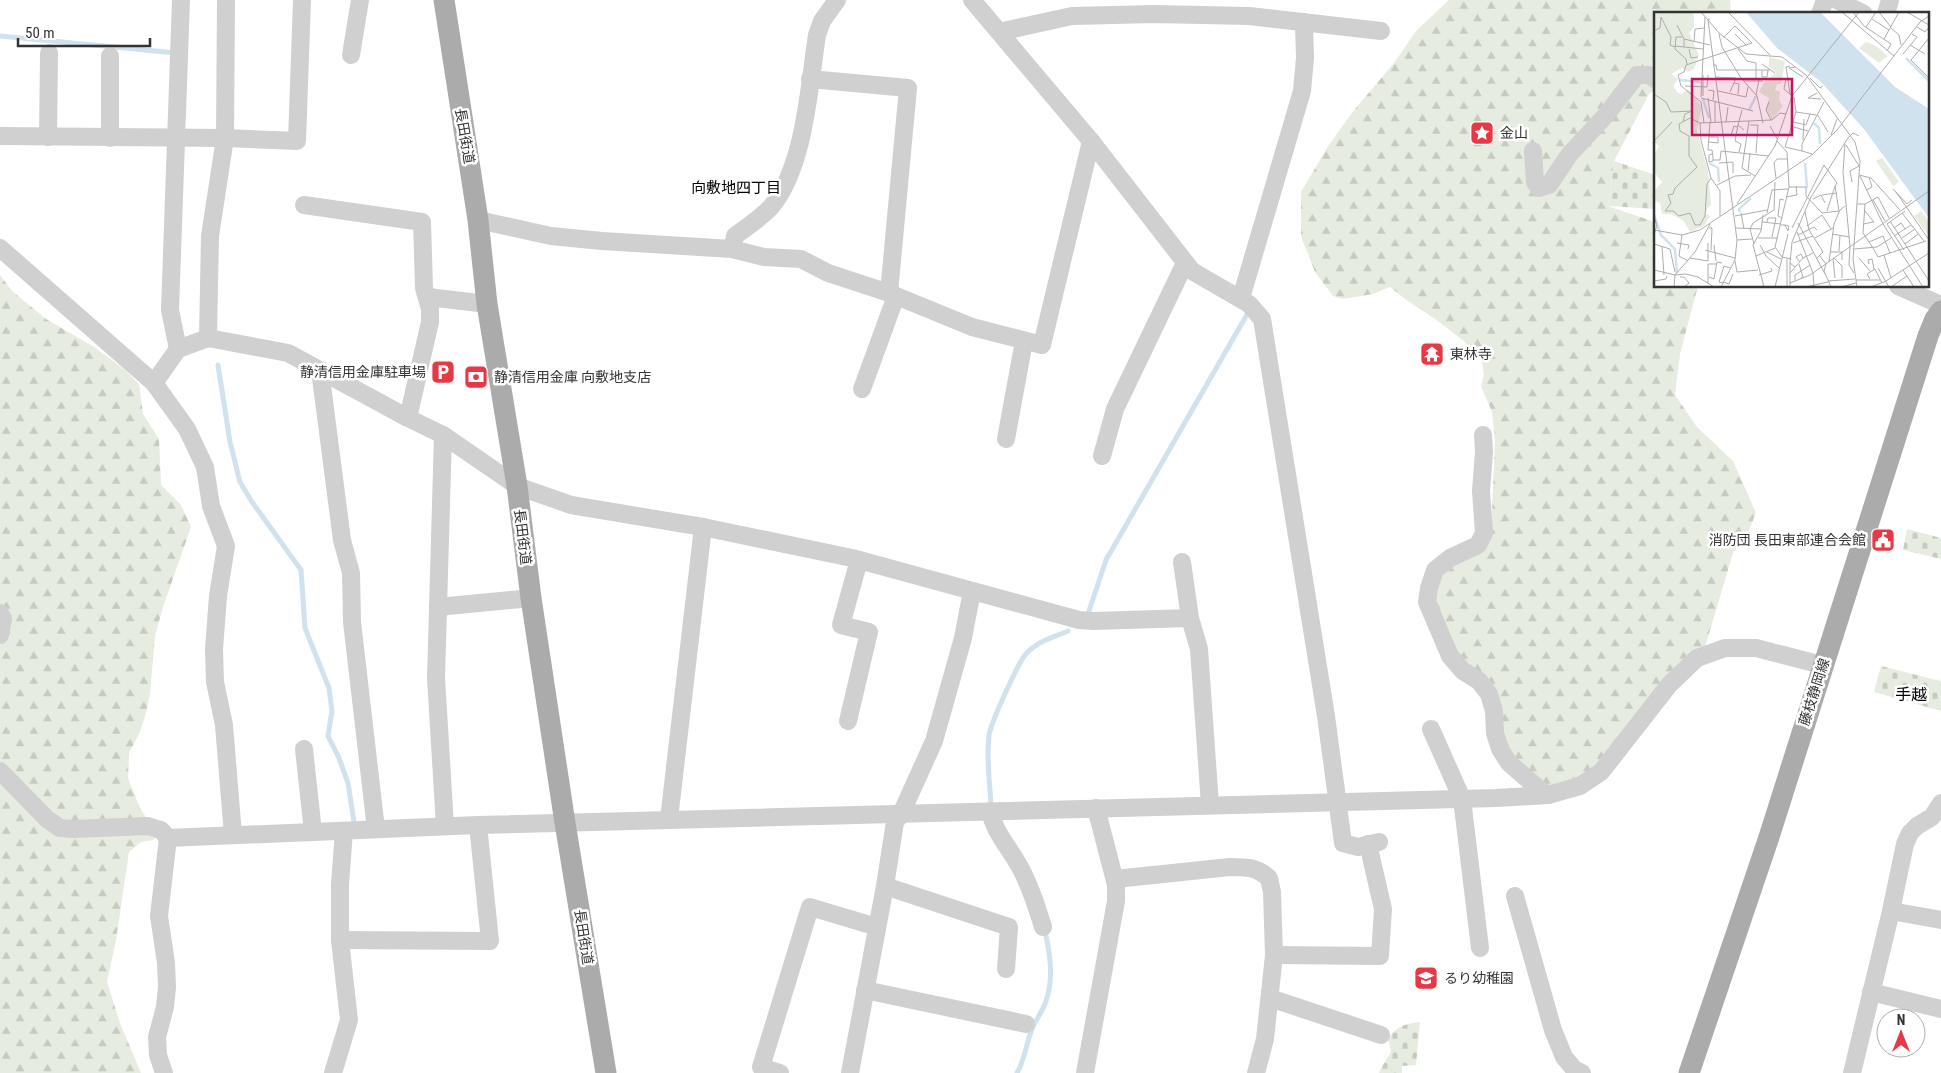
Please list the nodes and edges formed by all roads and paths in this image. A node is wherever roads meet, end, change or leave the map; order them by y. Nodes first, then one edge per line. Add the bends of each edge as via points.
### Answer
1 (181, 0) edge
2 (226, 0) edge
3 (302, 0) edge
4 (360, 0) edge
5 (444, 0) edge
6 (837, 0) edge
7 (972, 0) edge
8 (1825, 0) edge
9 (1837, 0) edge
10 (1073, 8) edge
11 (1249, 8) edge
12 (1821, 12) edge
13 (1860, 12) edge
14 (1304, 22) junction
15 (1381, 31) dead end
16 (999, 32) junction
17 (49, 53) dead end
18 (351, 55) dead end
19 (110, 56) dead end
20 (1654, 78) edge
21 (810, 79) junction
22 (0, 136) edge
23 (48, 137) junction
24 (110, 138) junction
25 (177, 138) junction
26 (225, 138) junction
27 (1091, 141) junction
28 (1534, 151) dead end
29 (304, 205) dead end
30 (478, 220) junction
31 (0, 248) edge
32 (732, 249) junction
33 (1185, 263) junction
34 (1903, 288) edge
35 (892, 294) junction
36 (428, 297) junction
37 (1240, 298) junction
38 (488, 304) junction
39 (1941, 305) edge
40 (1941, 311) edge
41 (208, 338) junction
42 (1024, 341) junction
43 (178, 349) junction
44 (320, 370) junction
45 (154, 383) junction
46 (862, 389) dead end
47 (408, 418) junction
48 (1483, 434) dead end
49 (443, 435) junction
50 (1006, 439) dead end
51 (1102, 456) dead end
52 (517, 486) junction
53 (703, 527) junction
54 (859, 560) junction
55 (1182, 562) dead end
56 (972, 591) junction
57 (531, 598) junction
58 (438, 607) junction
59 (0, 613) edge
60 (1190, 618) junction
61 (0, 635) edge
62 (1822, 665) junction
63 (848, 721) dead end
64 (1431, 729) dead end
65 (304, 749) dead end
66 (0, 770) edge
67 (1548, 795) junction
68 (1462, 799) junction
69 (1338, 802) junction
70 (1210, 805) junction
71 (1096, 808) junction
72 (1939, 809) edge
73 (990, 811) junction
74 (901, 814) junction
75 (669, 819) junction
76 (565, 823) junction
77 (478, 825) junction
78 (444, 826) junction
79 (376, 830) junction
80 (344, 831) junction
81 (314, 832) junction
82 (233, 835) junction
83 (168, 838) junction
84 (1114, 879) junction
85 (885, 886) junction
86 (1515, 896) dead end
87 (1891, 911) junction
88 (1941, 920) edge
89 (1042, 927) dead end
90 (877, 928) junction
91 (340, 940) junction
92 (1480, 948) dead end
93 (1274, 955) junction
94 (1006, 969) dead end
95 (865, 990) junction
96 (1872, 992) junction
97 (1270, 998) junction
98 (1941, 1009) edge
99 (1026, 1024) dead end
100 (1381, 1035) dead end
101 (164, 1073) edge
102 (332, 1073) edge
103 (606, 1073) edge
104 (780, 1073) edge
105 (850, 1073) edge
106 (1085, 1073) edge
107 (1256, 1073) edge
108 (1582, 1073) edge
109 (1689, 1073) edge
110 (1852, 1073) edge

1 - 25 street
2 - 26 street
3 - 26 street via 297,140
4 - 18 street
5 - 30 main road, 長田街道
6 - 21 street via 822,21
7 - 16 street
8 - 12 street
9 - 13 street
10 - 11 street via 1154,14
10 - 16 street
11 - 14 street
14 - 15 street
14 - 37 street via 1302,91
16 - 27 street
17 - 23 street
19 - 24 street
20 - 28 street via 1637,75 1569,155 1550,185 1539,188 1535,182
21 - 32 street via 801,139 783,188 772,206 735,236
21 - 35 street via 908,88
22 - 23 street
23 - 24 street
24 - 25 street
25 - 26 street
25 - 43 street via 170,310
26 - 41 street via 210,236
27 - 33 street
27 - 42 street via 1042,345
29 - 36 street via 422,222 424,288
30 - 32 street via 551,236
30 - 38 main road, 長田街道
31 - 45 street
32 - 35 street via 764,257 802,259 828,273
33 - 37 street via 1192,271
33 - 51 street via 1114,409
34 - 39 street
35 - 42 street via 972,327
35 - 46 street
36 - 38 street
36 - 47 street via 428,335
37 - 69 street via 1250,304 1262,319
38 - 52 main road, 長田街道
40 - 62 main road, 藤枝静岡線 via 1928,336
41 - 43 street
41 - 44 street via 288,353
42 - 50 street
43 - 45 street
44 - 47 street
44 - 79 street via 342,540 351,573 352,622
45 - 82 street via 187,429 205,468 211,506 226,546 214,649
47 - 49 street
48 - 67 street via 1481,491 1484,533 1478,545 1450,558 1435,570 1427,602 1450,656 1489,694 1495,733 1509,763
49 - 52 street
49 - 58 street
52 - 53 street via 571,505
52 - 57 main road, 長田街道
53 - 54 street
53 - 75 street
54 - 56 street
54 - 63 street via 841,625 869,632
55 - 60 street
56 - 60 street via 1079,620
56 - 74 street via 963,638 934,741
57 - 58 street
57 - 76 main road, 長田街道
58 - 78 street via 436,678
59 - 61 street via 3,619
60 - 70 street via 1199,649
62 - 67 street via 1756,648 1725,648 1697,658 1669,685 1601,772 1580,786
62 - 109 main road, 藤枝静岡線 via 1769,837
64 - 68 street
65 - 81 street
66 - 83 street via 47,820 60,828 148,826 161,830
67 - 68 street
68 - 69 street
68 - 92 street
69 - 70 street
69 - 93 street via 1343,843 1358,846 1374,843 1382,909 1380,956
70 - 71 street
71 - 73 street
71 - 84 street
72 - 87 street via 1910,833
73 - 74 street
73 - 89 street via 1000,838 1030,888
74 - 75 street
74 - 85 street via 895,822
75 - 76 street
76 - 77 street
76 - 103 main road, 長田街道
77 - 78 street
77 - 91 street via 490,941
78 - 79 street
79 - 80 street
80 - 81 street
80 - 91 street
81 - 82 street
82 - 83 street
83 - 101 street via 159,916 167,987 157,1037
84 - 93 street via 1230,867 1260,870 1269,878
84 - 106 street via 1116,901
85 - 90 street
85 - 94 street via 1017,930
86 - 108 street via 1553,1030 1564,1057
87 - 88 street
87 - 96 street
90 - 95 street
90 - 104 street via 810,908 761,1067
91 - 102 street via 349,1020
93 - 97 street
95 - 99 street
95 - 105 street
96 - 98 street
96 - 110 street
97 - 100 street
97 - 107 street via 1266,1039

